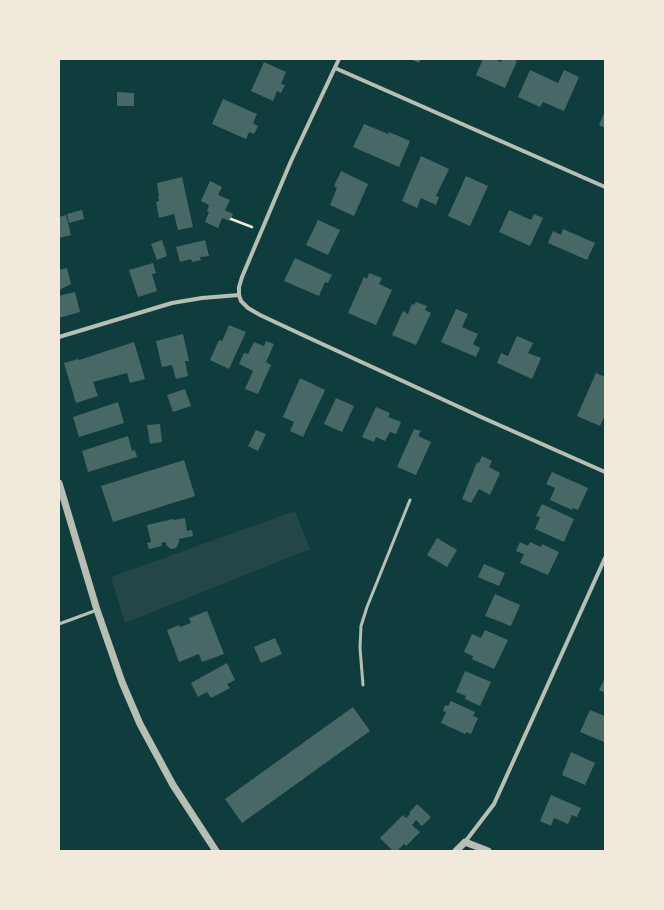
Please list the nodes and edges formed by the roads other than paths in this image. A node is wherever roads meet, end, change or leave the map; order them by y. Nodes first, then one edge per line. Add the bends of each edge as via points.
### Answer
1 (339, 59) edge
2 (335, 68) junction
3 (605, 187) edge
4 (239, 296) junction
5 (59, 337) edge
6 (605, 472) edge
7 (59, 483) edge
8 (410, 500) dead end
9 (605, 558) edge
10 (97, 610) junction
11 (59, 624) edge
12 (363, 685) dead end
13 (465, 842) junction
14 (216, 851) edge
15 (456, 851) edge
16 (488, 851) edge

1 - 2 street
2 - 3 street
2 - 4 street via 261,231 242,277
4 - 5 street via 172,303
4 - 6 street via 248,308 260,315
7 - 10 street
8 - 12 lane via 360,626
9 - 13 street via 494,804
10 - 11 lane
10 - 14 street via 122,682 140,724 172,785
13 - 15 street
13 - 16 street

